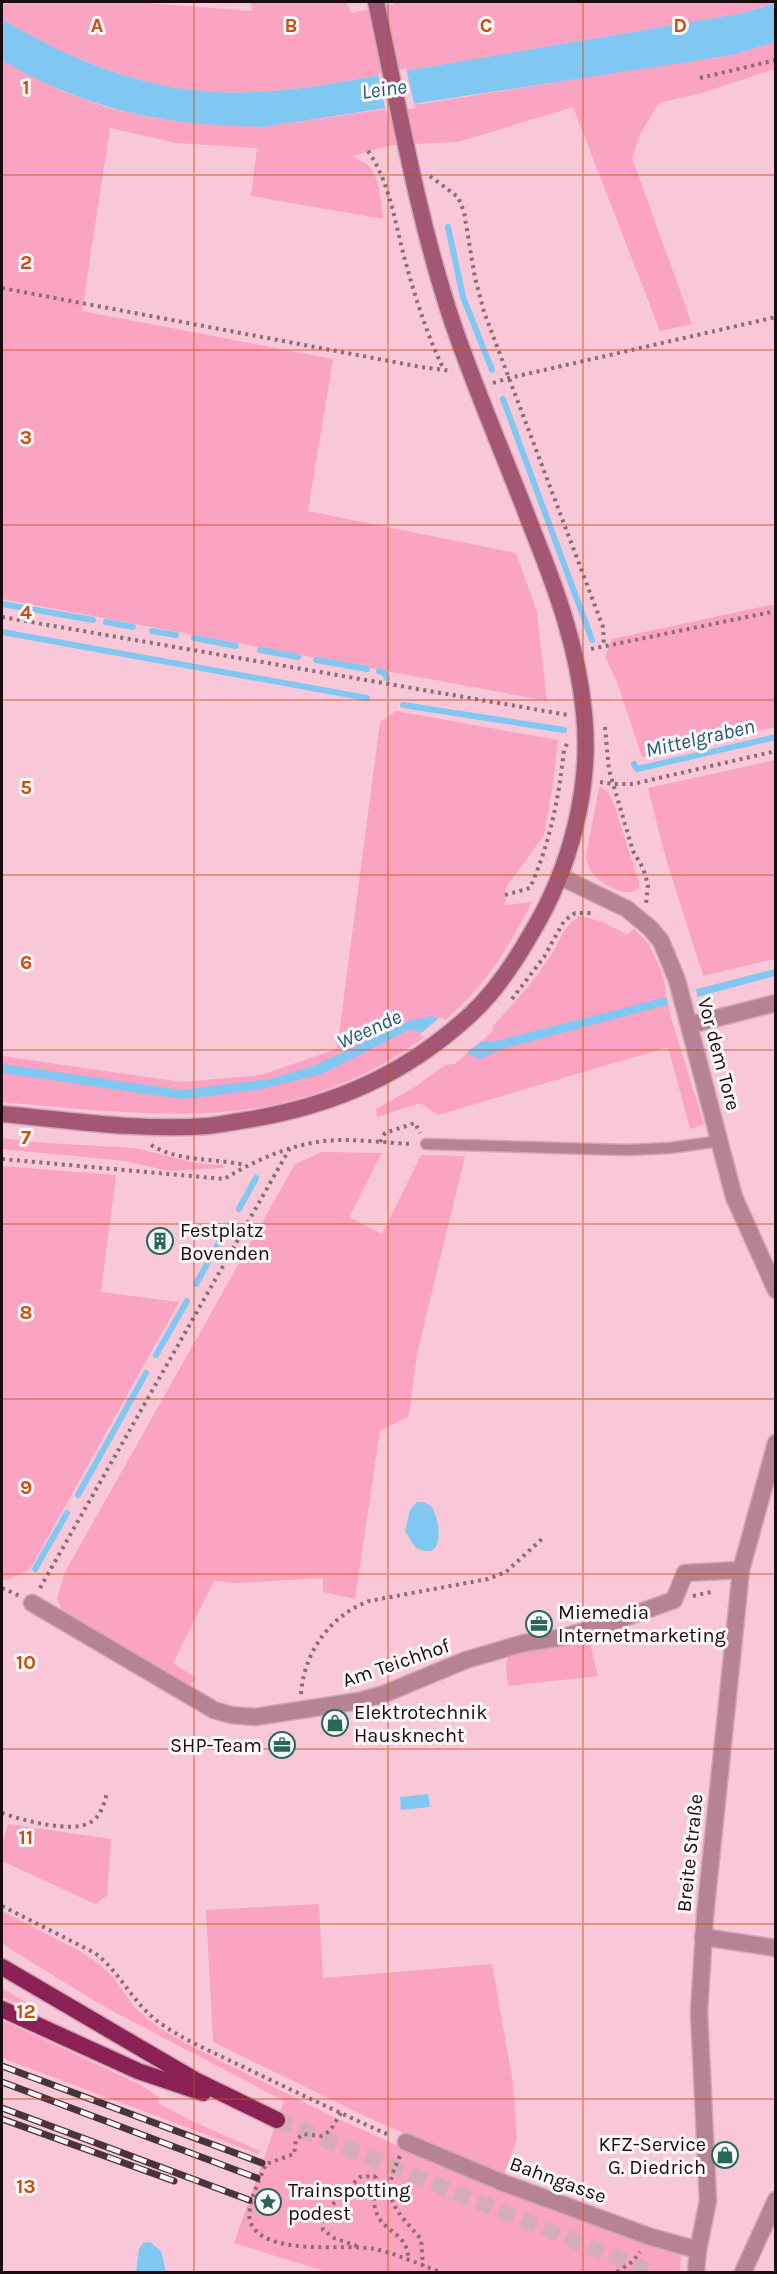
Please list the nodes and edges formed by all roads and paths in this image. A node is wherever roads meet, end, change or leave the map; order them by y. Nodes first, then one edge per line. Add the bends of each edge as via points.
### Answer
1 (376, 2) edge
2 (776, 60) edge
3 (700, 78) dead end
4 (368, 151) dead end
5 (418, 170) junction
6 (2, 288) edge
7 (776, 317) edge
8 (444, 371) junction
9 (471, 371) junction
10 (509, 378) junction
11 (776, 611) edge
12 (2, 617) edge
13 (604, 647) junction
14 (592, 649) dead end
15 (585, 716) junction
16 (776, 751) edge
17 (561, 775) dead end
18 (561, 877) junction
19 (648, 885) dead end
20 (505, 895) dead end
21 (600, 917) dead end
22 (776, 1003) edge
23 (506, 1005) dead end
24 (688, 1019) junction
25 (2, 1114) edge
26 (720, 1141) junction
27 (380, 1142) junction
28 (426, 1144) junction
29 (151, 1145) dead end
30 (291, 1148) junction
31 (2, 1158) edge
32 (246, 1166) junction
33 (776, 1290) edge
34 (776, 1443) edge
35 (544, 1537) dead end
36 (740, 1578) junction
37 (674, 1600) junction
38 (32, 1603) joint
39 (300, 1712) junction
40 (107, 1793) dead end
41 (2, 1813) edge
42 (2, 1906) edge
43 (703, 1937) junction
44 (776, 1948) edge
45 (2, 1967) edge
46 (2, 2009) edge
47 (259, 2112) junction
48 (341, 2113) junction
49 (277, 2120) tunnel mouth
50 (406, 2142) junction
51 (776, 2200) edge
52 (358, 2246) junction
53 (698, 2250) junction
54 (637, 2256) dead end
55 (408, 2260) junction
56 (423, 2266) junction
57 (440, 2272) edge
58 (617, 2272) edge
59 (696, 2272) edge
60 (743, 2272) edge

1 - 5 main road
2 - 3 path
4 - 8 path via 387,189 405,262
5 - 9 main road via 441,285
5 - 10 path via 458,197 484,312
6 - 8 path
7 - 10 path
8 - 9 path
9 - 15 main road via 565,617 576,653
10 - 13 path via 603,627
11 - 13 path
12 - 15 path
13 - 14 path
15 - 18 main road via 584,779
16 - 19 path via 640,782 613,784 633,851
17 - 20 path via 550,838 530,888
18 - 24 street, Vor dem Tore via 627,909 661,941
18 - 25 main road via 514,964 471,1014 408,1062 344,1096 279,1115 208,1126 124,1126
21 - 23 path via 575,913 564,921 544,957
22 - 24 street
24 - 26 street, Vor dem Tore
26 - 28 lane via 627,1150
26 - 33 street, Vor dem Tore via 734,1197
27 - 28 path
27 - 28 path via 385,1133 415,1123
27 - 30 path via 325,1141
29 - 32 path via 189,1158
30 - 32 path
30 - 38 path
31 - 32 path via 224,1179
34 - 36 street, Breite Straße
35 - 39 path via 506,1572 488,1579 369,1602 341,1615 329,1626 308,1664
36 - 37 path
36 - 37 street via 685,1573
36 - 43 street, Breite Straße
37 - 39 street, Am Teichhof via 596,1628 466,1660 384,1694
38 - 39 street, Am Teichhof via 214,1710 249,1717
40 - 41 path via 102,1811 91,1823 76,1827
42 - 48 path via 95,1953 158,2023
43 - 44 street
43 - 53 street, Breite Straße via 699,2012 708,2201
45 - 47 highway via 135,2046
46 - 47 highway via 138,2071
47 - 49 highway
48 - 50 path
48 - 52 path via 330,2131 321,2136 303,2134 296,2140 294,2154 266,2164 249,2219 260,2234 284,2244
50 - 53 street, Bahngasse via 555,2202
50 - 56 path via 393,2171 391,2193 399,2216 421,2239
51 - 60 street
52 - 55 path
52 - 55 path via 328,2234 323,2230 322,2218 360,2177 374,2176 375,2211 380,2222 408,2248
53 - 59 street, Breite Straße
54 - 58 path
55 - 56 path
56 - 57 path

